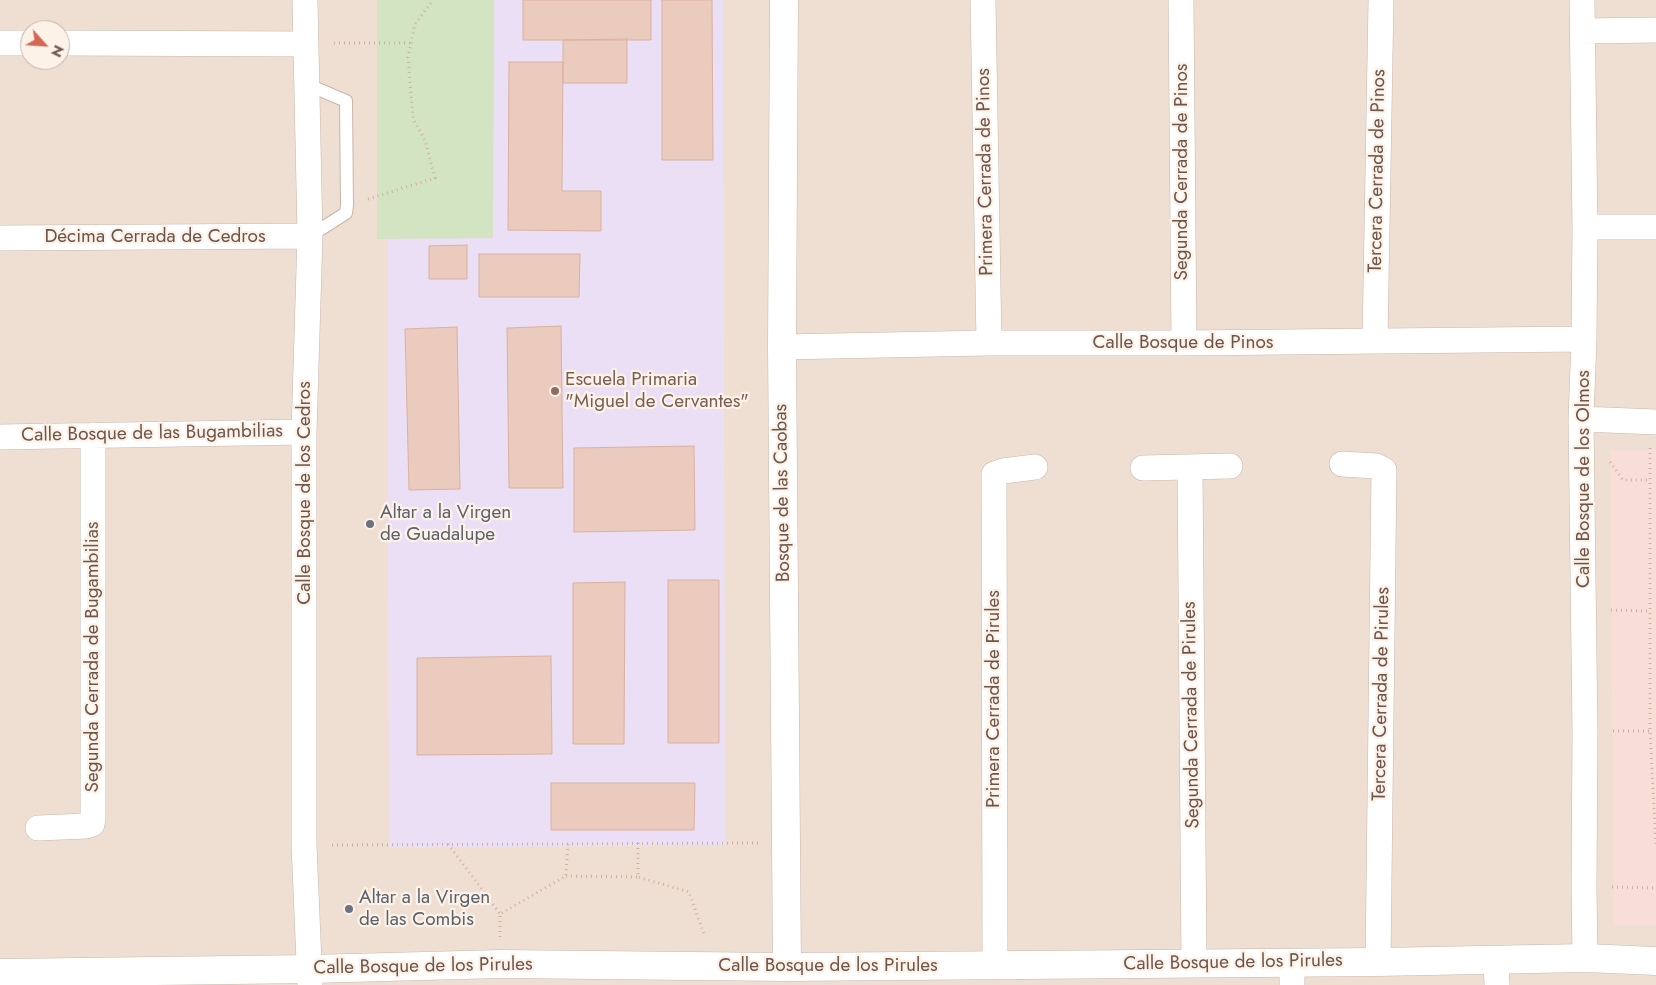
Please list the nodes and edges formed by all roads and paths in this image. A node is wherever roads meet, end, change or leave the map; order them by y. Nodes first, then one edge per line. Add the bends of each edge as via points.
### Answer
1 (305, 0) edge
2 (433, 0) edge
3 (784, 0) edge
4 (983, 0) edge
5 (1181, 0) edge
6 (1381, 0) edge
7 (1582, 0) edge
8 (1656, 30) edge
9 (1583, 31) junction
10 (0, 43) edge
11 (20, 43) edge
12 (70, 43) edge
13 (411, 43) junction
14 (306, 44) junction
15 (306, 84) junction
16 (347, 205) junction
17 (1585, 227) junction
18 (1656, 227) edge
19 (310, 236) junction
20 (0, 238) edge
21 (1584, 339) junction
22 (1376, 341) junction
23 (989, 343) junction
24 (1184, 343) junction
25 (782, 347) junction
26 (1581, 419) junction
27 (1653, 422) edge
28 (304, 432) junction
29 (93, 435) junction
30 (0, 437) edge
31 (1342, 464) dead end
32 (1230, 466) dead end
33 (1036, 467) dead end
34 (1190, 467) junction
35 (1143, 468) dead end
36 (1584, 609) junction
37 (1650, 612) junction
38 (1650, 731) junction
39 (1586, 732) junction
40 (38, 828) dead end
41 (787, 842) junction
42 (568, 843) junction
43 (638, 843) junction
44 (448, 844) junction
45 (304, 845) junction
46 (1656, 845) edge
47 (566, 876) junction
48 (638, 877) junction
49 (1584, 887) junction
50 (1656, 888) edge
51 (500, 914) junction
52 (1585, 958) junction
53 (1656, 961) edge
54 (1378, 962) junction
55 (501, 964) junction
56 (1194, 964) junction
57 (716, 966) junction
58 (995, 966) junction
59 (1496, 972) edge
60 (0, 973) edge
61 (1292, 974) edge
62 (787, 976) edge
63 (310, 977) edge

1 - 14 street, Calle Bosque de los Cedros
2 - 13 path via 415,24
3 - 25 street, Bosque de las Caobas
4 - 23 street, Primera Cerrada de Pinos
5 - 24 street, Segunda Cerrada de Pinos
6 - 22 street, Tercera Cerrada de Pinos
7 - 9 street, Calle Bosque de los Olmos
8 - 9 street
9 - 17 street, Calle Bosque de los Olmos
10 - 11 street
12 - 14 street
13 - 14 path
13 - 16 path via 408,57 413,119 425,140 435,178
14 - 15 street, Calle Bosque de los Cedros
15 - 16 lane via 346,101
15 - 19 street, Calle Bosque de los Cedros
16 - 19 lane via 346,213
17 - 18 street
17 - 21 street, Calle Bosque de los Olmos
19 - 20 street, Décima Cerrada de Cedros
19 - 28 street, Calle Bosque de los Cedros
21 - 22 street, Calle Bosque de Pinos
21 - 26 street, Calle Bosque de los Olmos
22 - 24 street, Calle Bosque de Pinos
23 - 24 street, Calle Bosque de Pinos
23 - 25 street, Calle Bosque de Pinos
25 - 41 street, Bosque de las Caobas
26 - 27 street
26 - 36 street, Calle Bosque de los Olmos
27 - 37 path
28 - 29 street, Calle Bosque de las Bugambilias
28 - 45 street, Calle Bosque de los Cedros
29 - 30 street, Calle Bosque de las Bugambilias
29 - 40 street, Segunda Cerrada de Bugambilias via 93,819 87,826
31 - 54 street, Tercera Cerrada de Pirules via 1376,466 1384,470
32 - 34 street
33 - 58 street, Primera Cerrada de Pirules via 994,474
34 - 35 street
34 - 56 street, Segunda Cerrada de Pirules
36 - 37 path
36 - 39 street, Calle Bosque de los Olmos
37 - 38 path
38 - 39 path
38 - 46 path
39 - 49 street, Calle Bosque de los Olmos
41 - 43 path
41 - 62 street, Bosque de las Caobas
42 - 43 path
42 - 44 path
42 - 47 path
43 - 48 path
44 - 45 path
44 - 51 path
45 - 63 street, Calle Bosque de los Cedros
47 - 48 path
47 - 51 path
48 - 57 path via 689,892
49 - 50 path
49 - 52 street, Calle Bosque de los Olmos
51 - 55 path
52 - 53 street, Calle Bosque de los Pirules
52 - 59 street, Calle Bosque de los Pirules
54 - 59 street, Calle Bosque de los Pirules
54 - 61 street, Calle Bosque de los Pirules
55 - 57 street, Calle Bosque de los Pirules
55 - 63 street, Calle Bosque de los Pirules
56 - 58 street, Calle Bosque de los Pirules
56 - 61 street, Calle Bosque de los Pirules
57 - 62 street, Calle Bosque de los Pirules
58 - 62 street, Calle Bosque de los Pirules
60 - 63 street, Calle Bosque de los Pirules

